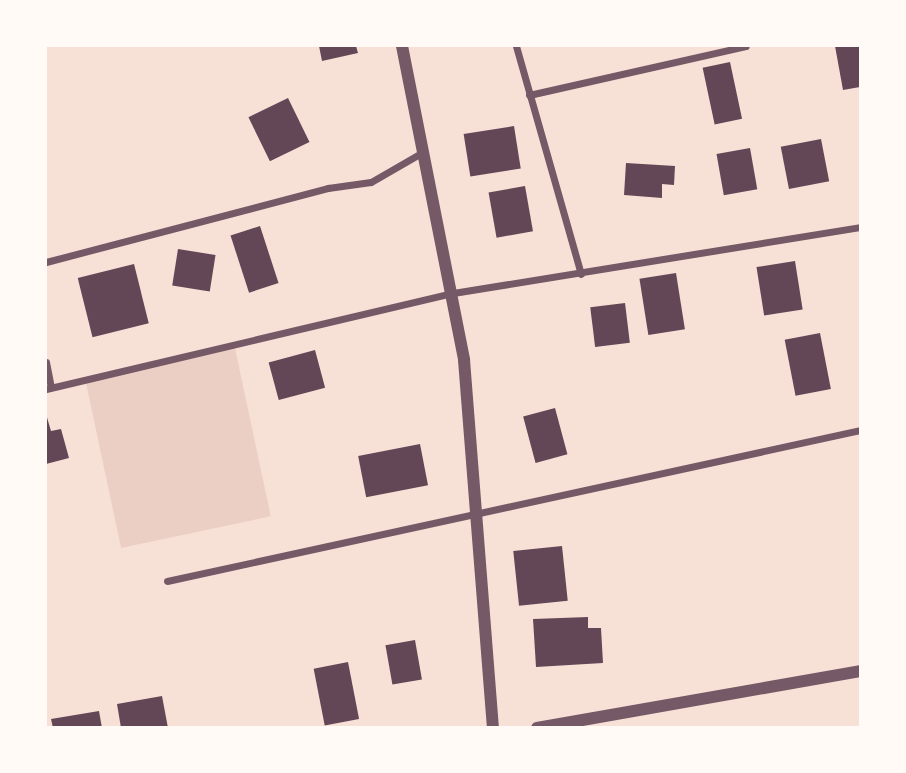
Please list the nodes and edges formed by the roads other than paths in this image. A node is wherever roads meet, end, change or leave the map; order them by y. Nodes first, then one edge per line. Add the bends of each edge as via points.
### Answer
1 (402, 46) edge
2 (516, 46) edge
3 (746, 46) edge
4 (529, 95) junction
5 (424, 152) junction
6 (860, 227) edge
7 (46, 262) edge
8 (581, 274) junction
9 (453, 293) junction
10 (46, 362) edge
11 (48, 389) edge
12 (860, 430) edge
13 (477, 514) junction
14 (167, 581) dead end
15 (860, 671) edge
16 (494, 727) edge
17 (537, 727) edge

1 - 5 street
2 - 4 street
3 - 4 street
4 - 8 street
5 - 7 street via 371,182 328,188
5 - 9 street
6 - 8 street
8 - 9 street
9 - 11 street
9 - 13 street via 464,360
10 - 11 street
12 - 13 street
13 - 14 street
13 - 16 street
15 - 17 street

